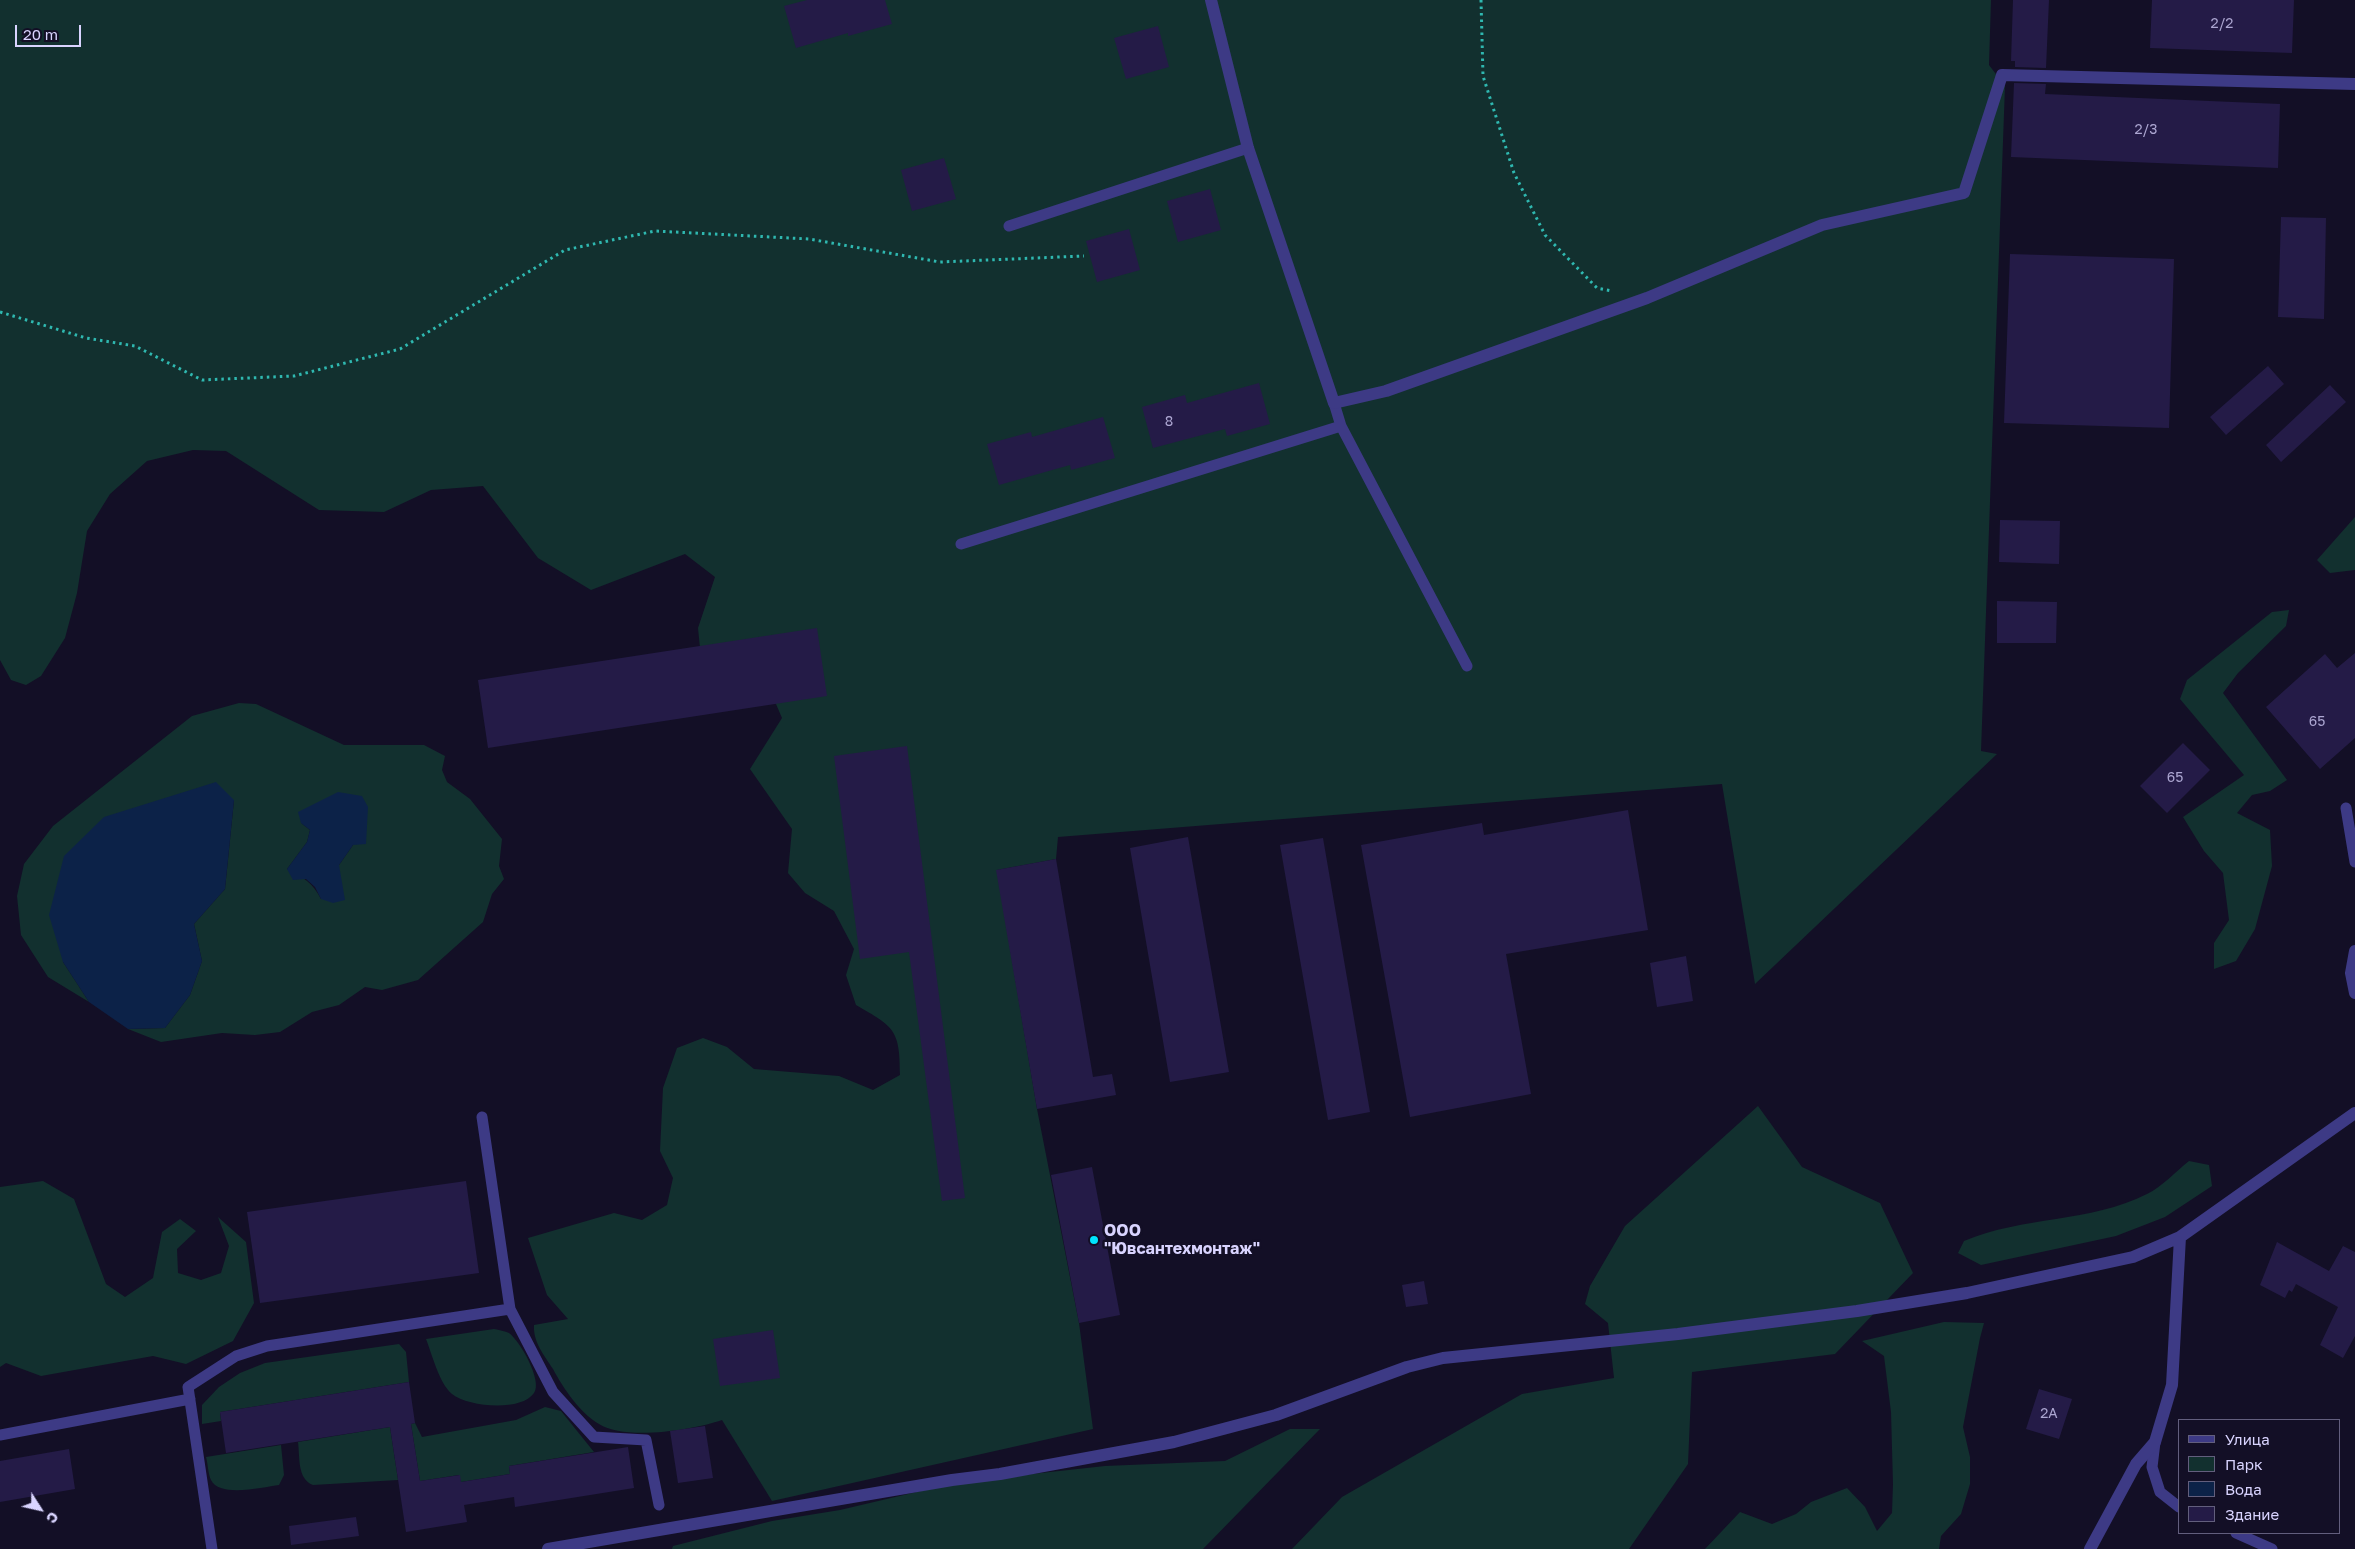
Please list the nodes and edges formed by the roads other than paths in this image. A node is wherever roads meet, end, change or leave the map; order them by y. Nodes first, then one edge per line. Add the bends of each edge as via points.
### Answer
1 (1212, 0) edge
2 (2355, 84) edge
3 (1248, 148) junction
4 (1009, 226) dead end
5 (1334, 403) junction
6 (1342, 426) junction
7 (961, 544) dead end
8 (1467, 666) dead end
9 (2346, 808) dead end
10 (2355, 862) edge
11 (2355, 951) edge
12 (2355, 993) edge
13 (2355, 1112) edge
14 (482, 1117) dead end
15 (2180, 1237) junction
16 (510, 1309) junction
17 (190, 1399) junction
18 (0, 1435) edge
19 (2154, 1442) junction
20 (658, 1505) dead end
21 (2178, 1506) edge
22 (2238, 1534) edge
23 (212, 1549) edge
24 (548, 1549) edge
25 (2090, 1549) edge
26 (2272, 1549) edge

1 - 3 street
2 - 5 street via 2002,75 1964,193 1822,225 1647,298 1386,391
3 - 4 lane
3 - 5 street
5 - 6 lane
6 - 7 lane
6 - 8 lane
9 - 10 lane
11 - 12 street via 2351,973
13 - 15 street
14 - 16 lane
15 - 19 street via 2172,1385
15 - 24 street via 2133,1257 1966,1293 1857,1311 1678,1334 1443,1358 1407,1366 1276,1415 1174,1442
16 - 17 lane via 268,1346 236,1356 188,1387
16 - 20 lane via 553,1392 594,1438 646,1440
17 - 18 lane
17 - 23 lane
19 - 21 lane via 2152,1467 2160,1492
19 - 25 street via 2136,1464
22 - 26 lane

